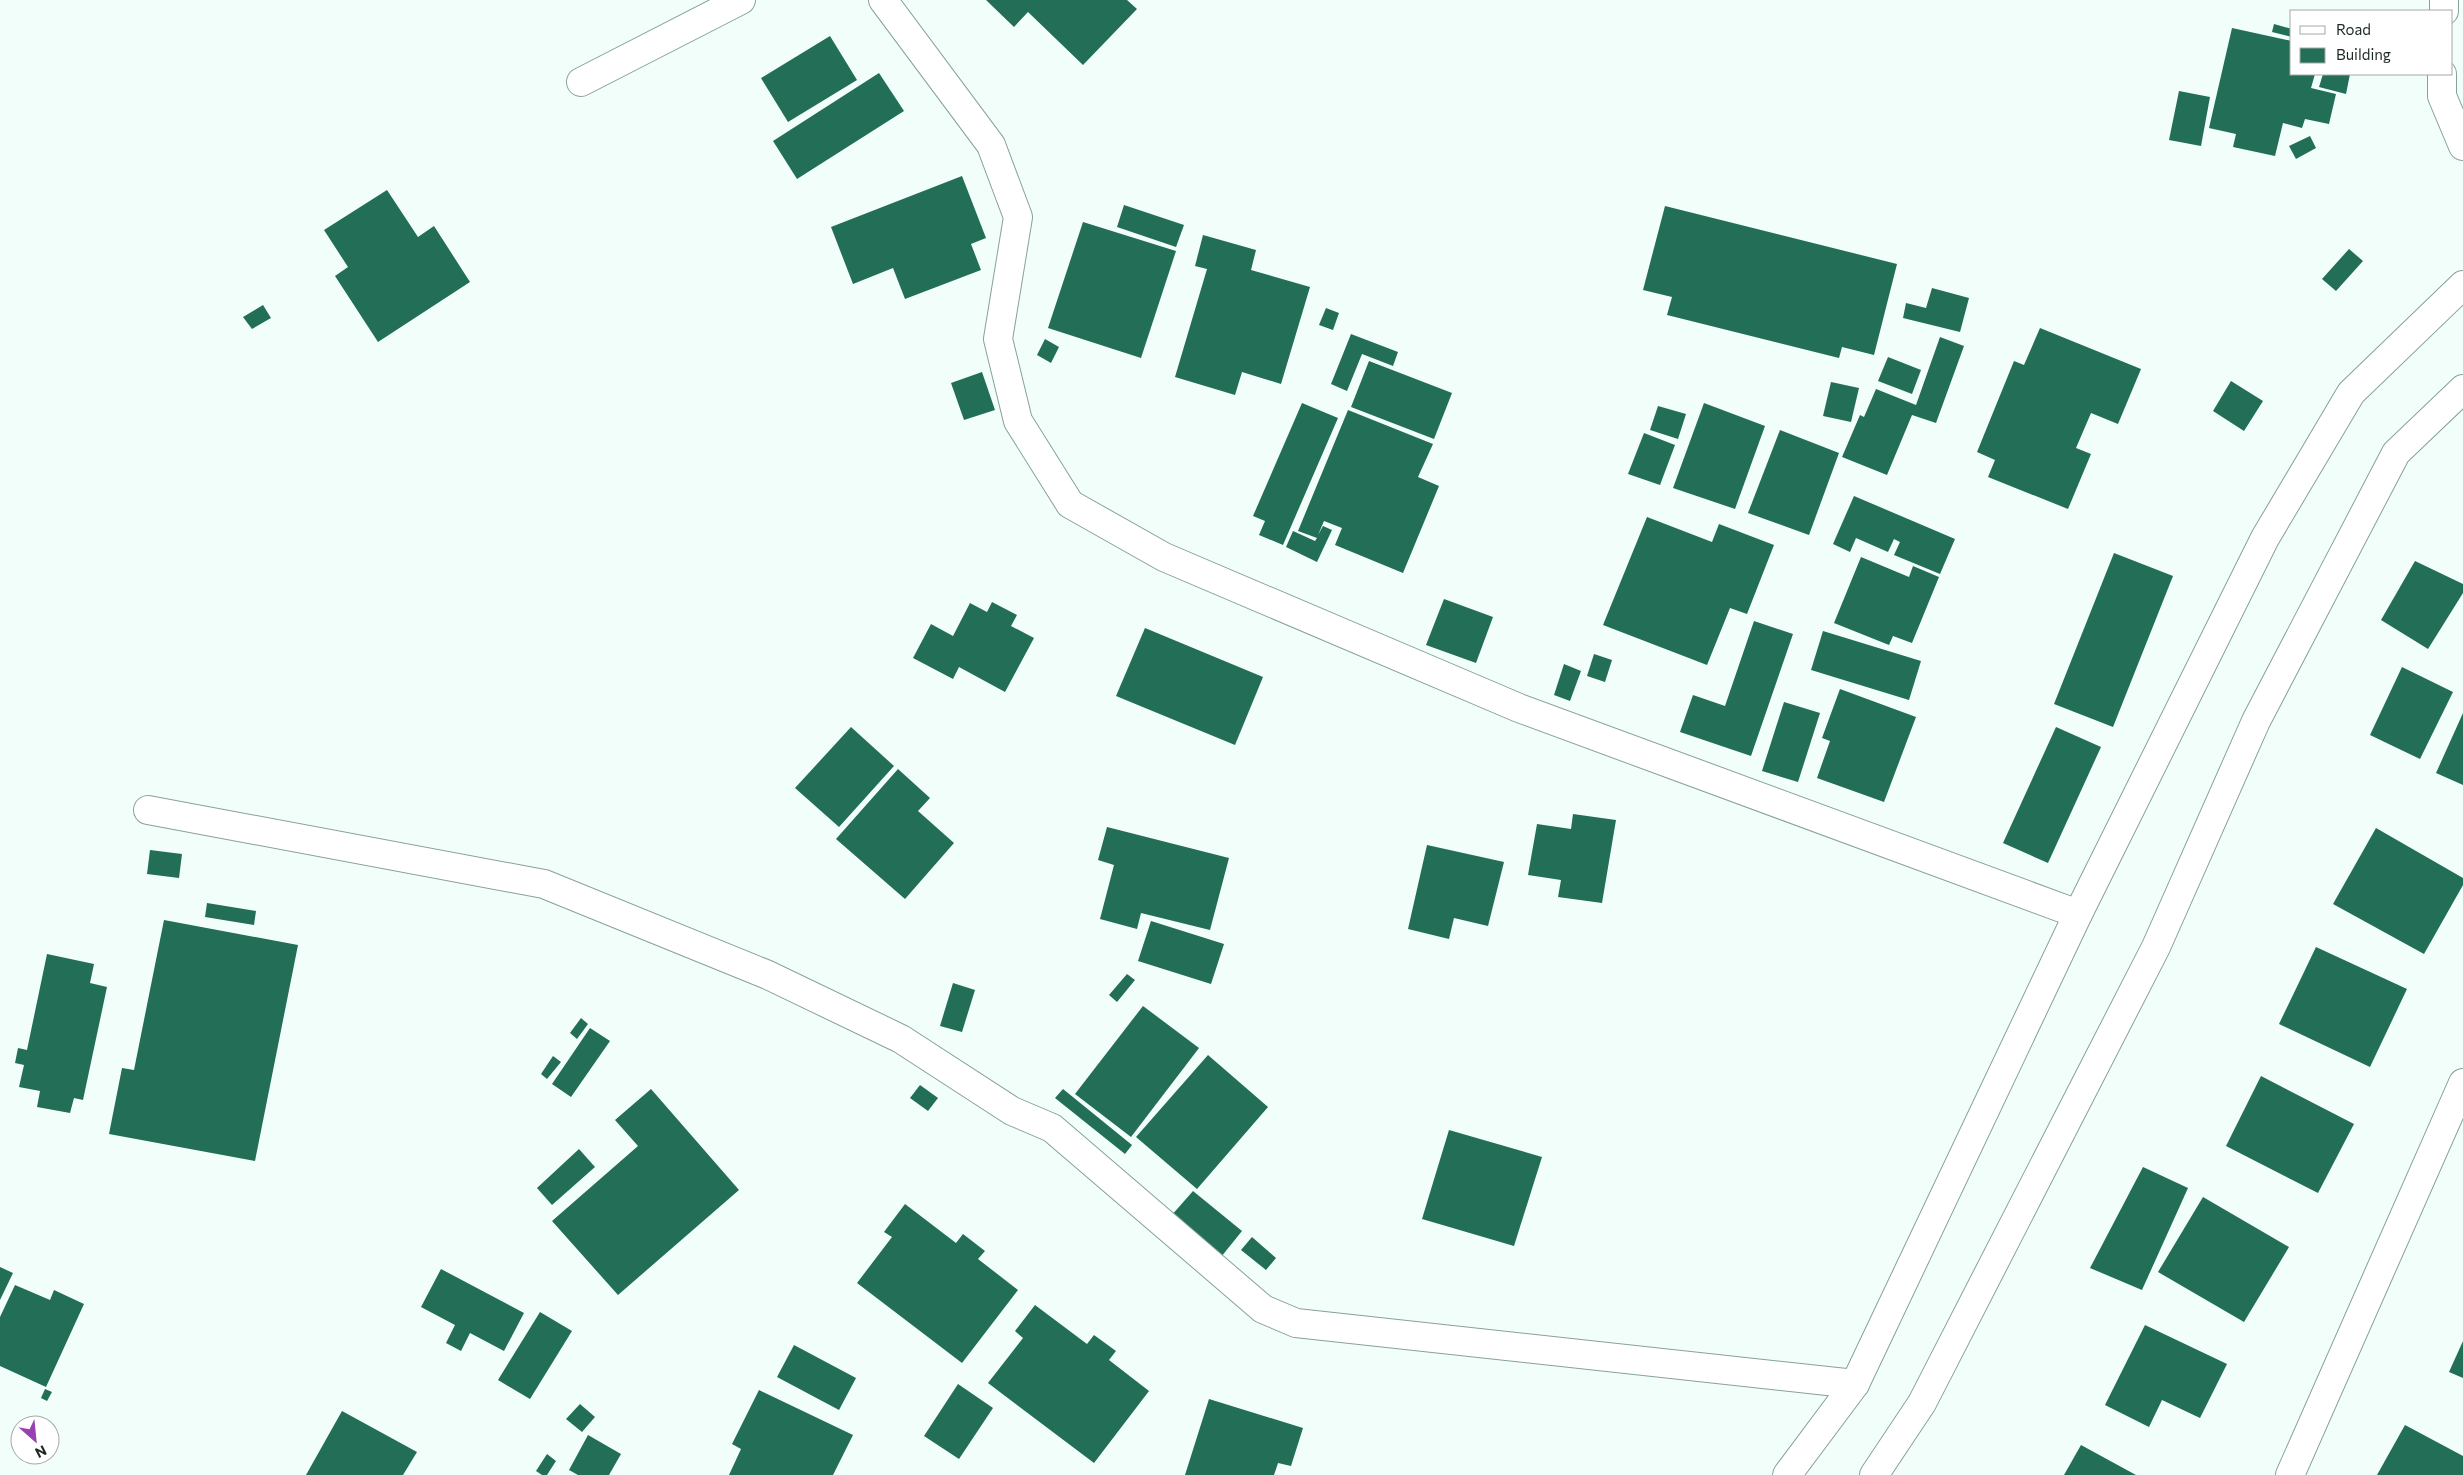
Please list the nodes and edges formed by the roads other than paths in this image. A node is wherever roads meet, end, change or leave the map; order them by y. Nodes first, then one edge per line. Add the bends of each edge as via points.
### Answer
1 (740, 0) edge
2 (883, 0) edge
3 (2442, 75) edge
4 (581, 82) dead end
5 (2463, 146) edge
6 (2463, 285) edge
7 (2463, 389) edge
8 (148, 810) dead end
9 (2078, 914) junction
10 (2463, 1083) edge
11 (1855, 1384) junction
12 (1786, 1475) edge
13 (1874, 1475) edge
14 (2290, 1475) edge

1 - 4 street
2 - 9 street via 991,145 1018,217 998,339 1018,421 1070,504 1164,557 1519,708
3 - 5 street via 2442,96
6 - 9 street via 2351,393 2265,538
7 - 13 street via 2396,453 2256,722 2152,956 1922,1403
8 - 11 street via 544,884 768,976 901,1039 1012,1111 1052,1128 1263,1309 1296,1323
9 - 11 street
10 - 14 street
11 - 12 street

